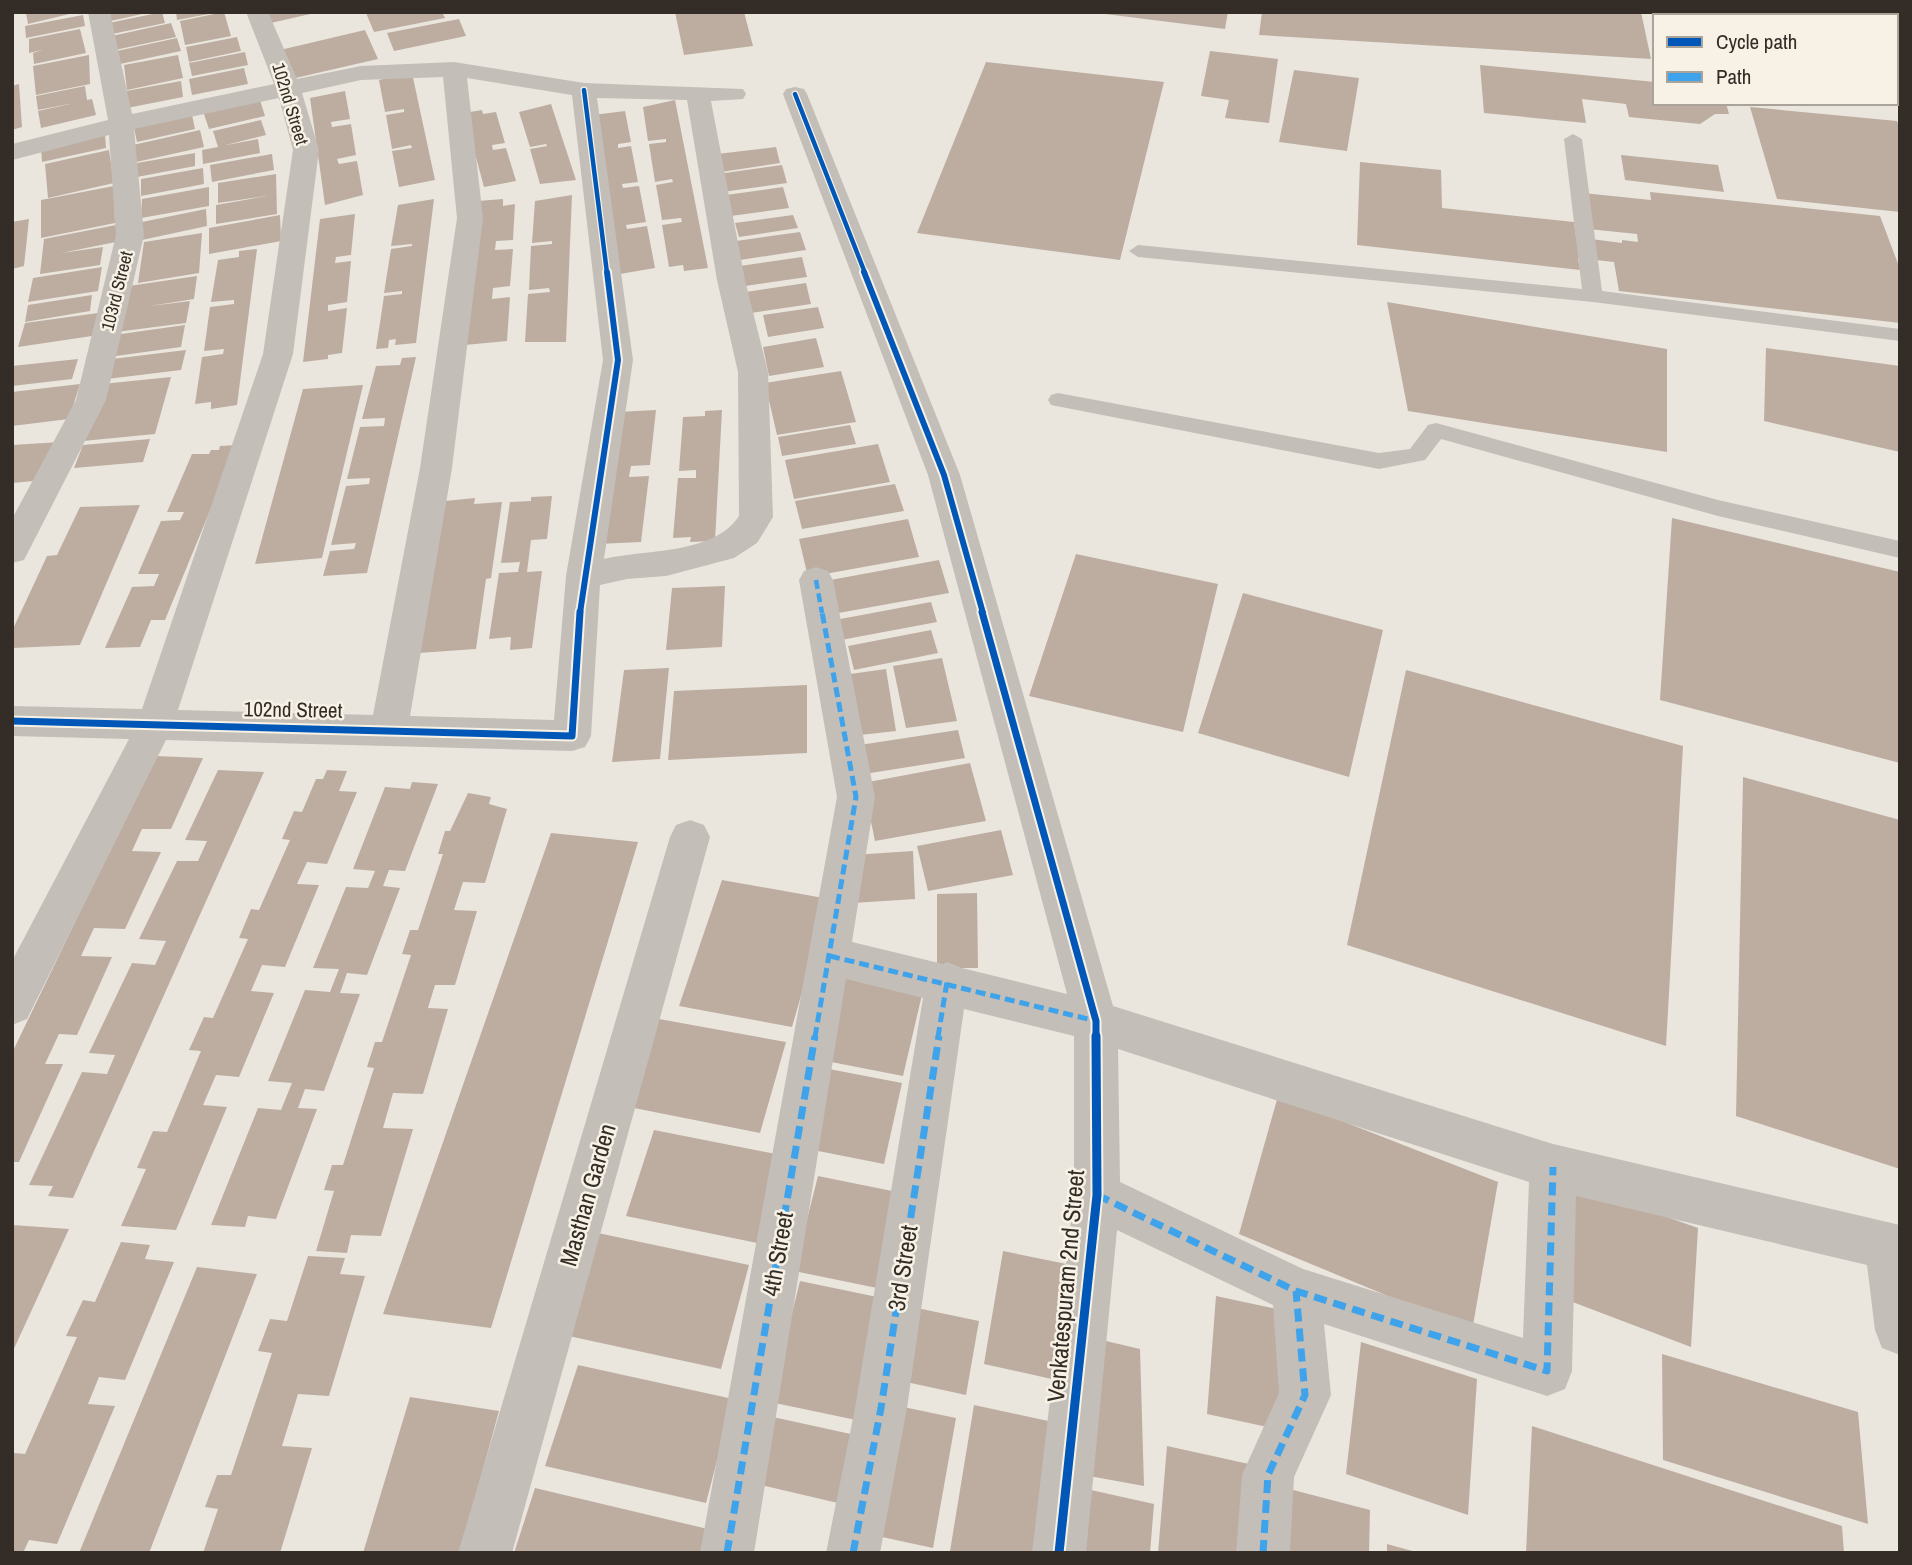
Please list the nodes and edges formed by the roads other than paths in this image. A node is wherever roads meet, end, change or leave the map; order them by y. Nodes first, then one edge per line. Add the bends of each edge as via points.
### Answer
1 (99, 12) edge
2 (257, 12) edge
3 (454, 69) junction
4 (288, 88) junction
5 (584, 90) junction
6 (734, 94) dead end
7 (795, 94) dead end
8 (698, 95) junction
9 (121, 124) junction
10 (1573, 139) dead end
11 (12, 152) edge
12 (1138, 251) dead end
13 (1593, 296) junction
14 (1900, 335) edge
15 (1058, 400) dead end
16 (1900, 550) edge
17 (12, 551) edge
18 (583, 576) junction
19 (816, 580) dead end
20 (12, 721) edge
21 (155, 725) junction
22 (389, 729) junction
23 (690, 837) dead end
24 (830, 956) junction
25 (947, 982) junction
26 (12, 1005) edge
27 (1096, 1021) junction
28 (1553, 1167) junction
29 (1097, 1195) junction
30 (1894, 1248) edge
31 (1296, 1291) junction
32 (1900, 1330) edge
33 (485, 1553) edge
34 (726, 1553) edge
35 (853, 1553) edge
36 (1059, 1553) edge
37 (1263, 1553) edge

1 - 9 street, 103rd Street
2 - 4 street, 102nd Street
3 - 4 street via 361,73
3 - 5 street
3 - 22 street via 470,218 436,468
4 - 9 street
4 - 21 street, 102nd Street via 306,149 278,354
5 - 8 street
5 - 18 street via 618,360
6 - 8 street
7 - 27 street, Venkatespuram 2nd Street via 944,475
8 - 18 street via 731,280 753,372 756,517 745,534 722,549
9 - 11 street
9 - 17 street, 103rd Street via 130,235 91,400
10 - 13 lane
12 - 13 lane
13 - 14 lane
15 - 16 lane via 1379,461 1417,455 1436,430 1718,508
18 - 22 street, 102nd Street via 572,736
19 - 24 street, 4th Street via 856,797
20 - 21 street, 102nd Street
21 - 22 street, 102nd Street
21 - 26 street
23 - 33 street, Masthan Garden
24 - 25 street
24 - 34 street, 4th Street
25 - 27 street
25 - 35 street, 3rd Street via 881,1408
27 - 28 street
27 - 29 street, Venkatespuram 2nd Street
28 - 30 street
28 - 31 street via 1546,1371
29 - 31 street
29 - 36 street, Venkatespuram 2nd Street
30 - 32 street
31 - 37 street via 1305,1395 1268,1475

